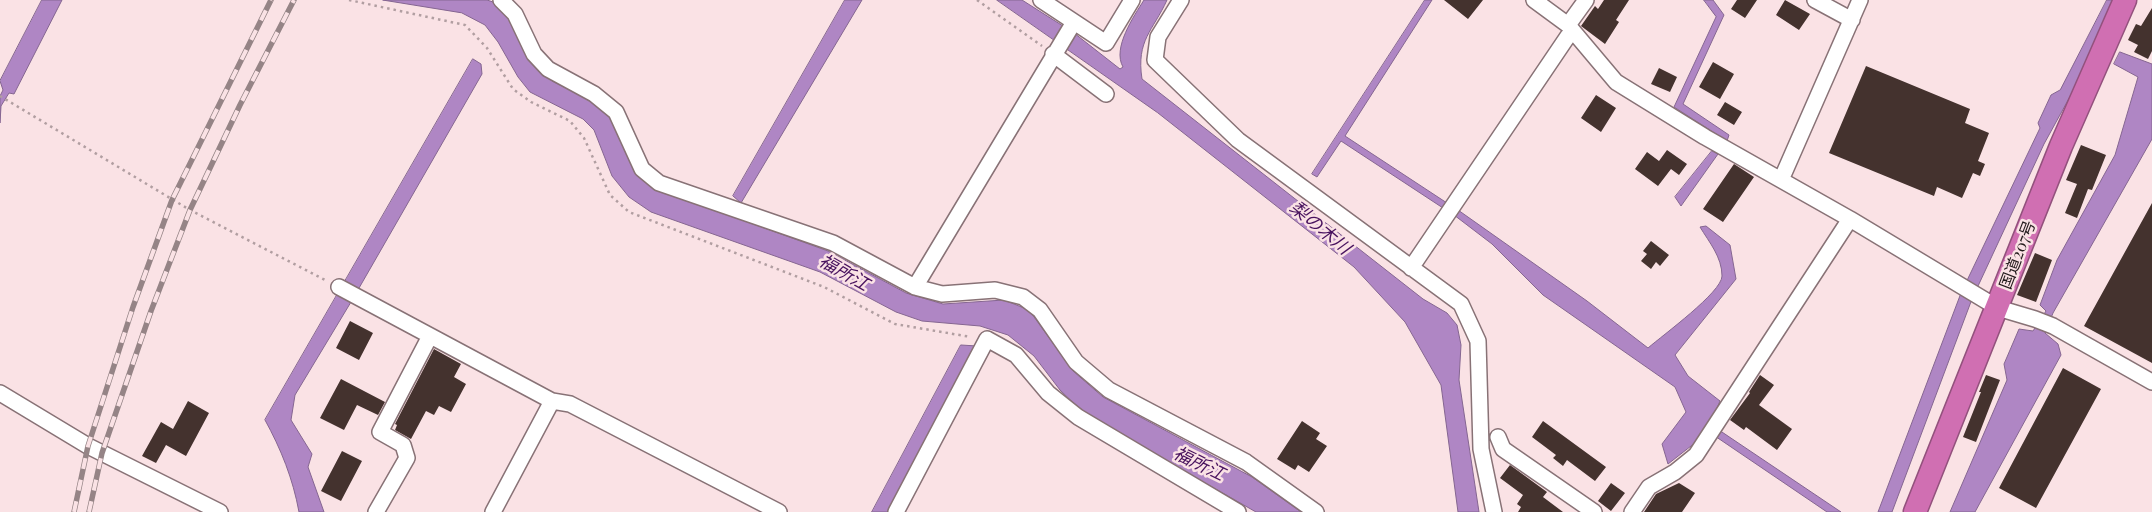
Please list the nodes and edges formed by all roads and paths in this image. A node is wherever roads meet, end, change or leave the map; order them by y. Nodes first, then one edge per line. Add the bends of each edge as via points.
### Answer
1 (501, 0) edge
2 (977, 0) edge
3 (1041, 0) edge
4 (1132, 0) edge
5 (1534, 0) edge
6 (1586, 0) edge
7 (1815, 0) edge
8 (1860, 0) edge
9 (2125, 0) edge
10 (1173, 3) edge
11 (1852, 20) junction
12 (1074, 22) junction
13 (1571, 30) junction
14 (1053, 54) junction
15 (1106, 94) dead end
16 (0, 96) edge
17 (1781, 180) junction
18 (1850, 219) junction
19 (1412, 268) junction
20 (915, 286) junction
21 (339, 287) joint
22 (1990, 303) junction
23 (430, 336) junction
24 (2152, 382) edge
25 (0, 393) edge
26 (552, 401) junction
27 (1498, 437) dead end
28 (220, 512) edge
29 (376, 512) edge
30 (493, 512) edge
31 (779, 512) edge
32 (896, 512) edge
33 (1238, 512) edge
34 (1316, 512) edge
35 (1494, 512) edge
36 (1594, 512) edge
37 (1632, 512) edge
38 (1915, 512) edge

1 - 20 street via 515,14 534,54 548,69 594,94 616,112 642,169 659,183 833,243
2 - 14 path
3 - 12 street
4 - 12 street via 1106,43
5 - 13 street
6 - 13 street
7 - 11 street
8 - 11 street
9 - 22 highway, 国道207号
10 - 19 street via 1158,37 1155,60 1238,140
11 - 17 street
12 - 14 street
13 - 17 street via 1616,82
13 - 19 street
14 - 15 street
14 - 20 street
16 - 21 path via 190,210
17 - 18 street
18 - 22 street
18 - 37 street via 1696,455 1649,487
19 - 35 street via 1461,304 1478,341 1481,449
20 - 34 street via 942,294 995,290 1023,297 1040,310 1076,362 1109,390 1246,462
21 - 23 street
22 - 24 street via 2053,326
22 - 38 highway, 国道207号
23 - 26 street
23 - 29 street via 380,432 403,445 407,458
25 - 28 street via 88,446
26 - 30 street
26 - 31 street via 570,404
27 - 36 street via 1503,448
32 - 33 street via 987,339 1016,355 1048,393 1078,417

